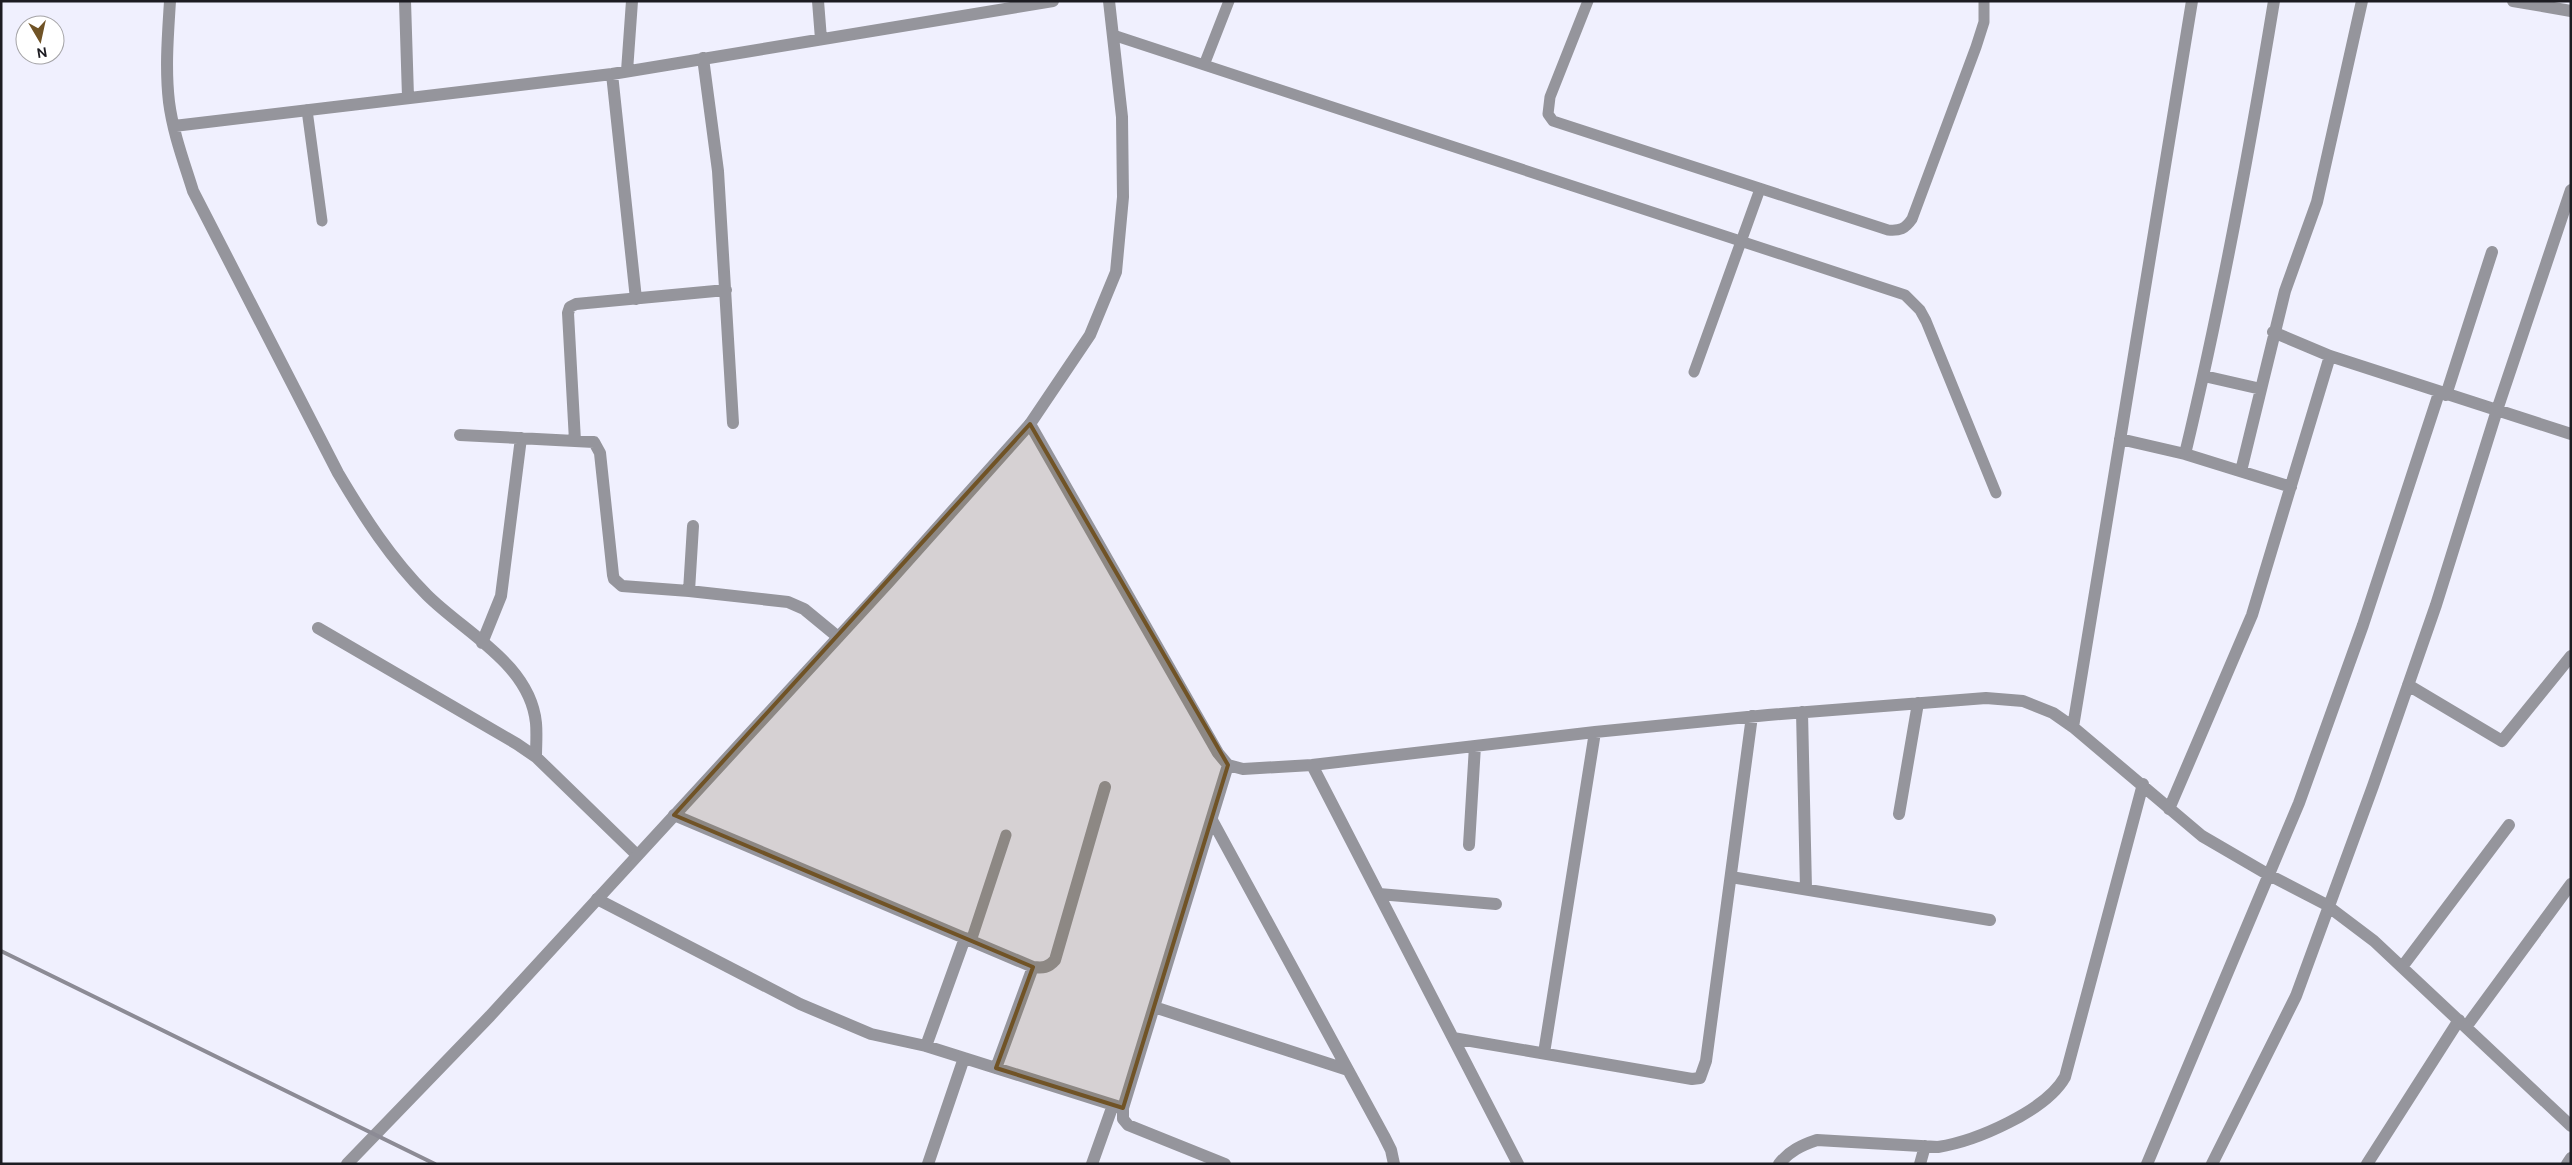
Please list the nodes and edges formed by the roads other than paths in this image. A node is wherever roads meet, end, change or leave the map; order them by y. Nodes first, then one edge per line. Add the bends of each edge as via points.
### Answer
1 (170, 1) edge
2 (405, 1) edge
3 (632, 1) edge
4 (818, 1) edge
5 (1053, 1) edge
6 (1109, 1) edge
7 (1229, 1) edge
8 (1588, 1) edge
9 (1984, 1) edge
10 (2192, 1) edge
11 (2274, 1) edge
12 (2362, 1) edge
13 (2513, 1) edge
14 (2571, 11) edge
15 (1113, 35) junction
16 (821, 39) junction
17 (703, 58) junction
18 (1204, 65) junction
19 (627, 71) junction
20 (612, 74) junction
21 (408, 97) junction
22 (307, 110) junction
23 (174, 126) junction
24 (1760, 189) junction
25 (2571, 190) edge
26 (322, 221) dead end
27 (1741, 242) junction
28 (2492, 252) dead end
29 (726, 290) junction
30 (636, 299) junction
31 (2274, 332) junction
32 (2330, 356) junction
33 (1694, 372) dead end
34 (2204, 376) junction
35 (2261, 389) junction
36 (2442, 394) junction
37 (2496, 410) junction
38 (733, 423) dead end
39 (1030, 424) junction
40 (2571, 434) edge
41 (460, 435) dead end
42 (521, 438) junction
43 (2120, 439) junction
44 (574, 440) junction
45 (2185, 454) junction
46 (2241, 471) junction
47 (2291, 487) junction
48 (1996, 493) dead end
49 (693, 526) dead end
50 (689, 591) junction
51 (318, 628) dead end
52 (838, 637) junction
53 (482, 643) junction
54 (2571, 656) edge
55 (2408, 686) junction
56 (1918, 703) junction
57 (1802, 712) junction
58 (1752, 716) junction
59 (2073, 727) junction
60 (1595, 732) junction
61 (1475, 746) junction
62 (536, 757) junction
63 (1228, 765) junction
64 (1312, 765) junction
65 (2143, 784) junction
66 (1105, 786) dead end
67 (2169, 809) junction
68 (1899, 814) dead end
69 (674, 816) junction
70 (1212, 820) junction
71 (2509, 825) dead end
72 (1006, 835) dead end
73 (1469, 845) dead end
74 (638, 855) junction
75 (2269, 875) junction
76 (1731, 877) junction
77 (2571, 884) edge
78 (1806, 889) junction
79 (1379, 894) junction
80 (597, 899) junction
81 (1496, 904) dead end
82 (2328, 906) junction
83 (1990, 920) dead end
84 (968, 940) junction
85 (1033, 967) junction
86 (2402, 967) junction
87 (1154, 1008) junction
88 (2462, 1024) junction
89 (1453, 1038) junction
90 (926, 1046) junction
91 (1544, 1053) junction
92 (964, 1058) junction
93 (996, 1068) junction
94 (1348, 1070) junction
95 (1118, 1106) junction
96 (2571, 1126) edge
97 (1925, 1146) junction
98 (2571, 1158) edge
99 (347, 1164) edge
100 (928, 1164) edge
101 (1092, 1164) edge
102 (1225, 1164) edge
103 (1394, 1164) edge
104 (1518, 1164) edge
105 (1779, 1164) edge
106 (1920, 1164) edge
107 (2147, 1164) edge
108 (2212, 1164) edge
109 (2367, 1164) edge
110 (2567, 1164) edge

1 - 23 street via 167,77
2 - 21 street
3 - 19 street
4 - 16 street
5 - 16 street
6 - 15 street
7 - 18 lane
8 - 24 lane via 1550,96 1548,114 1553,122
9 - 24 lane via 1984,22 1976,47 1906,228 1888,230
10 - 43 street
11 - 34 street
12 - 31 street via 2317,202
13 - 14 street
15 - 18 lane
15 - 39 street via 1122,117 1123,197 1116,272 1090,335
16 - 17 street
17 - 19 street
17 - 29 street via 718,171
18 - 27 lane
19 - 20 street
20 - 21 street
20 - 30 street
21 - 22 street
22 - 23 street
22 - 26 lane
23 - 53 street via 194,191 360,510 389,552 428,596
24 - 27 lane
25 - 37 street
27 - 33 lane
27 - 48 lane via 1905,295 1920,310
28 - 36 street
29 - 30 street
29 - 38 street
30 - 44 street via 570,307
31 - 32 street
31 - 35 street
32 - 36 street
32 - 47 street
34 - 35 street
34 - 45 street
35 - 46 street
36 - 37 street
36 - 75 street via 2363,625
37 - 40 street
37 - 55 street
39 - 52 street
39 - 63 street via 1218,753
41 - 42 street
42 - 44 street
42 - 53 street via 501,596
43 - 45 street
43 - 59 street
44 - 50 street via 594,442 600,452 614,580 629,588
45 - 46 street
46 - 47 street
47 - 67 street via 2252,615
49 - 50 street
50 - 52 street via 797,605
51 - 62 street
52 - 69 street
53 - 62 street via 511,669 529,697 536,722
54 - 55 street via 2502,741
55 - 82 street
56 - 57 street
56 - 59 street via 1986,698 2023,701 2053,713
56 - 68 street
57 - 58 street
57 - 78 street
58 - 60 street
58 - 76 street
59 - 65 street
60 - 61 street
60 - 91 street
61 - 64 street
61 - 73 street
62 - 74 street
63 - 64 street via 1242,769
63 - 70 street
64 - 79 street
65 - 67 street
65 - 97 street via 2065,1076 2058,1088 2045,1102 1980,1136 1951,1144
66 - 85 street via 1055,960 1049,966
67 - 75 street via 2202,836
69 - 74 street
69 - 84 street
70 - 87 street
70 - 94 street
71 - 86 street
72 - 84 lane
74 - 80 street
75 - 82 street
75 - 107 street
76 - 78 street
76 - 91 street via 1706,1061 1700,1078
77 - 88 street
78 - 83 street
79 - 81 street
79 - 89 street
80 - 90 street via 800,1004 871,1034
80 - 99 street
82 - 86 street
82 - 108 street via 2296,996
84 - 85 street
84 - 90 street
85 - 93 street
86 - 88 street
87 - 94 street
87 - 95 street
88 - 96 street
88 - 109 street
89 - 91 street
89 - 104 street
90 - 92 street
92 - 93 street
92 - 100 street
93 - 95 street
94 - 103 street via 1391,1150
95 - 101 street
95 - 102 street via 1128,1125
97 - 105 street via 1817,1140 1803,1144
97 - 106 street
98 - 110 street

